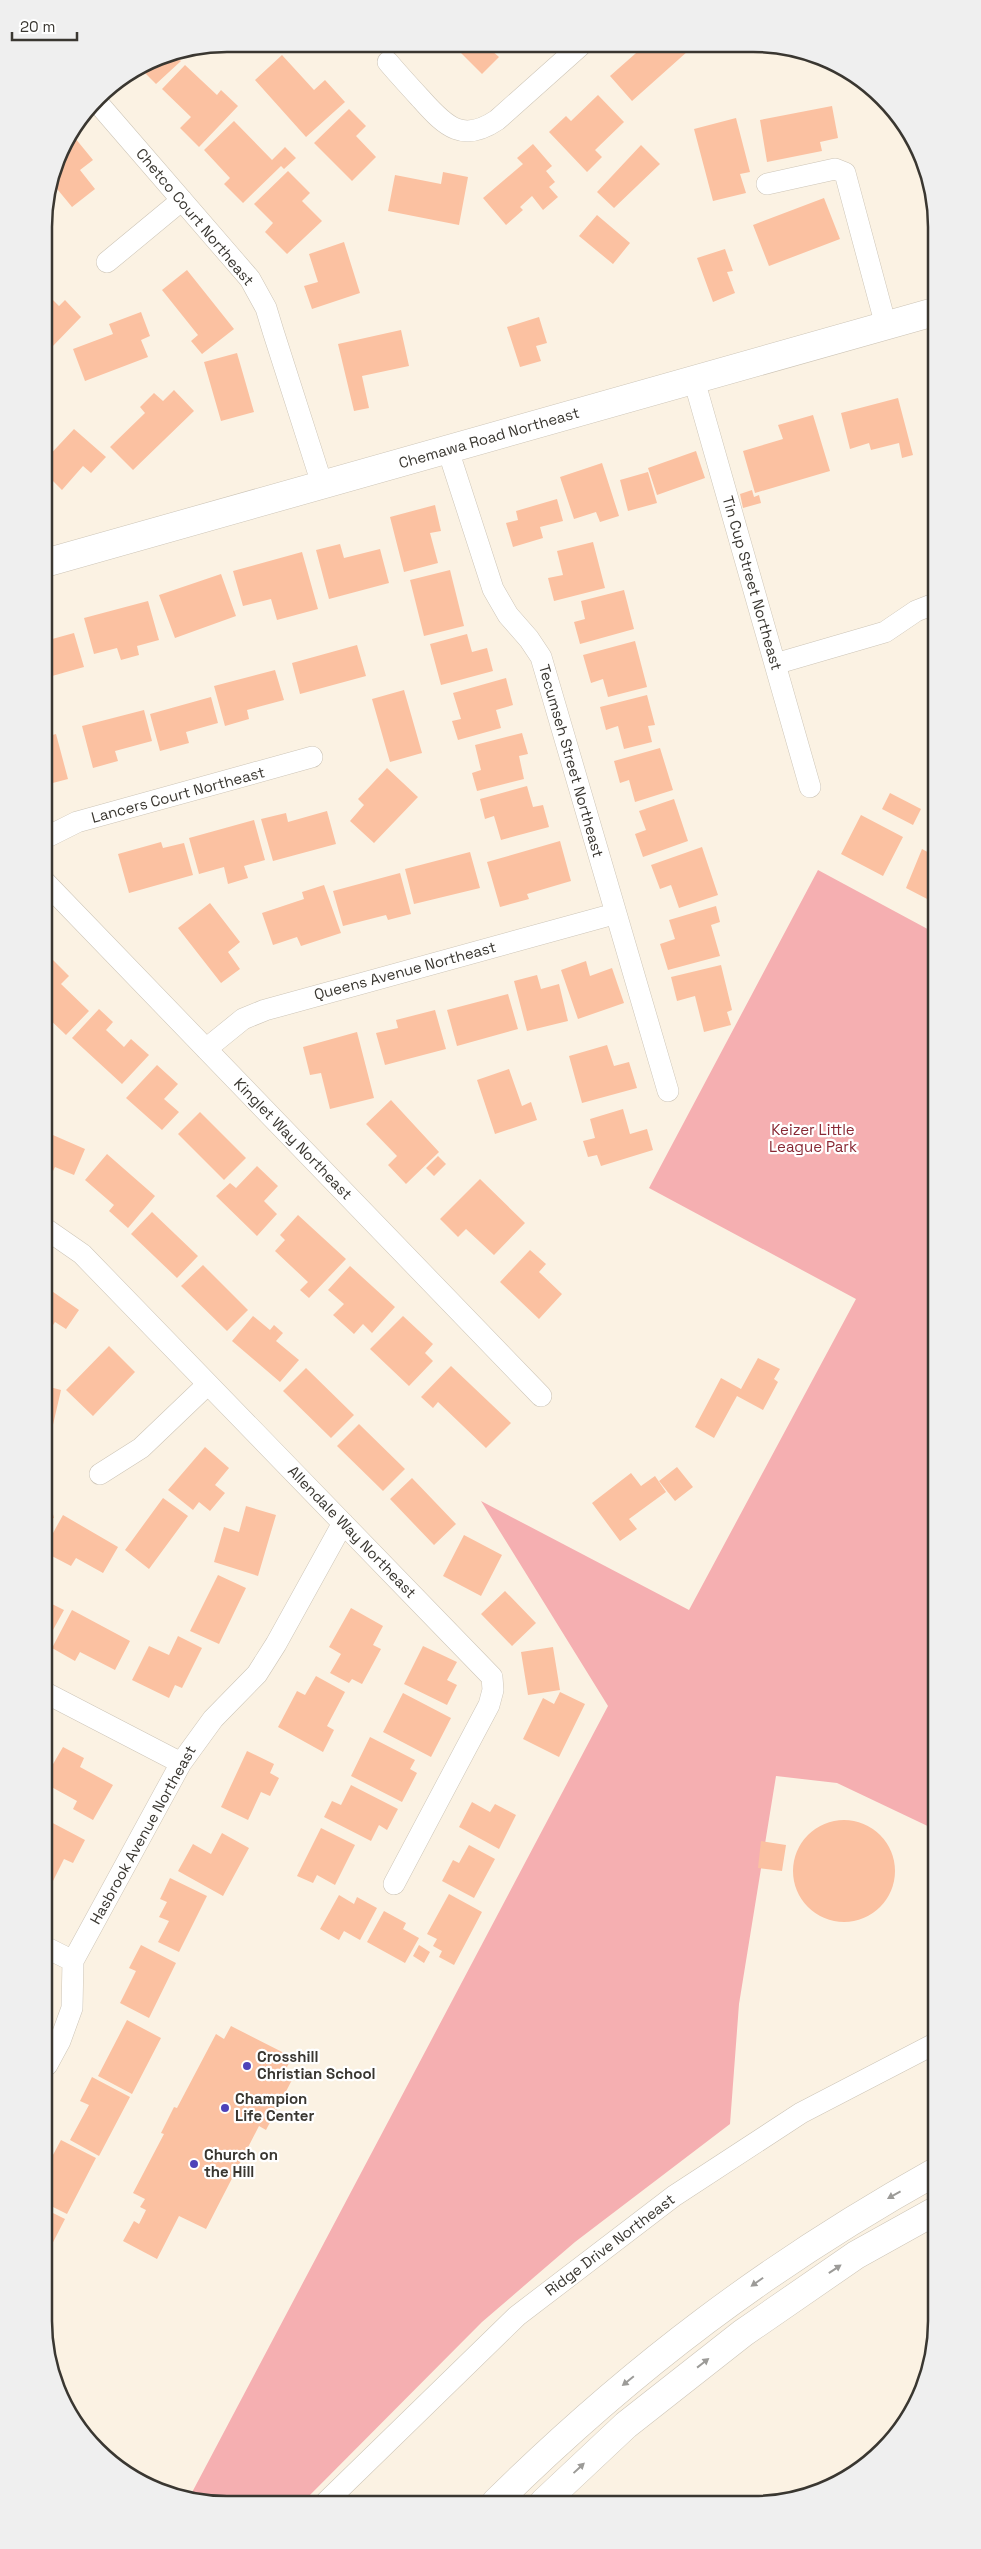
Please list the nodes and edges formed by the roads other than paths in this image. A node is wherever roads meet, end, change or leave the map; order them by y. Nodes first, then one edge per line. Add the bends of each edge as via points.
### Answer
1 (573, 52) edge
2 (388, 62) dead end
3 (101, 107) edge
4 (768, 184) dead end
5 (182, 200) junction
6 (107, 262) dead end
7 (928, 314) edge
8 (886, 326) junction
9 (694, 380) junction
10 (448, 450) junction
11 (322, 484) junction
12 (53, 561) edge
13 (928, 606) edge
14 (775, 664) junction
15 (312, 757) dead end
16 (810, 787) dead end
17 (53, 834) edge
18 (53, 890) edge
19 (614, 914) junction
20 (206, 1049) junction
21 (668, 1091) dead end
22 (53, 1234) edge
23 (208, 1384) junction
24 (540, 1396) dead end
25 (100, 1474) dead end
26 (343, 1523) junction
27 (52, 1695) edge
28 (181, 1763) junction
29 (394, 1884) dead end
30 (52, 1951) edge
31 (73, 1961) junction
32 (928, 2047) edge
33 (52, 2056) edge
34 (928, 2177) edge
35 (928, 2215) edge
36 (332, 2496) edge
37 (502, 2496) edge
38 (550, 2496) edge

1 - 2 street via 497,120 484,129 470,132 456,130 440,120
3 - 5 street, Chetco Court Northeast
4 - 8 street via 835,169 845,173
5 - 6 street
5 - 11 street, Chetco Court Northeast via 250,279 266,308
7 - 8 main road, Chemawa Road Northeast
8 - 9 main road, Chemawa Road Northeast
9 - 10 main road, Chemawa Road Northeast
9 - 14 street, Tin Cup Street Northeast
10 - 11 main road, Chemawa Road Northeast
10 - 19 street, Tecumseh Street Northeast via 493,590 541,657
11 - 12 main road, Chemawa Road Northeast
13 - 14 street via 885,632
14 - 16 street, Tin Cup Street Northeast
15 - 17 street, Lancers Court Northeast via 77,822
18 - 20 street, Kinglet Way Northeast
19 - 20 street, Queens Avenue Northeast via 265,1010 243,1019
19 - 21 street, Tecumseh Street Northeast
20 - 24 street, Kinglet Way Northeast
22 - 23 street, Allendale Way Northeast via 82,1254
23 - 25 street via 141,1448
23 - 26 street, Allendale Way Northeast
26 - 28 street, Hasbrook Avenue Northeast via 257,1674 213,1719
26 - 29 street, Allendale Way Northeast via 492,1677 489,1705
27 - 28 street
28 - 31 street, Hasbrook Avenue Northeast
30 - 31 street
31 - 33 street, Hasbrook Avenue Northeast via 72,2008
32 - 36 street, Ridge Drive Northeast via 801,2113 674,2196 517,2316
34 -> 37 main road via 866,2211 718,2310 578,2423
38 -> 35 main road via 626,2425 743,2333 856,2255

